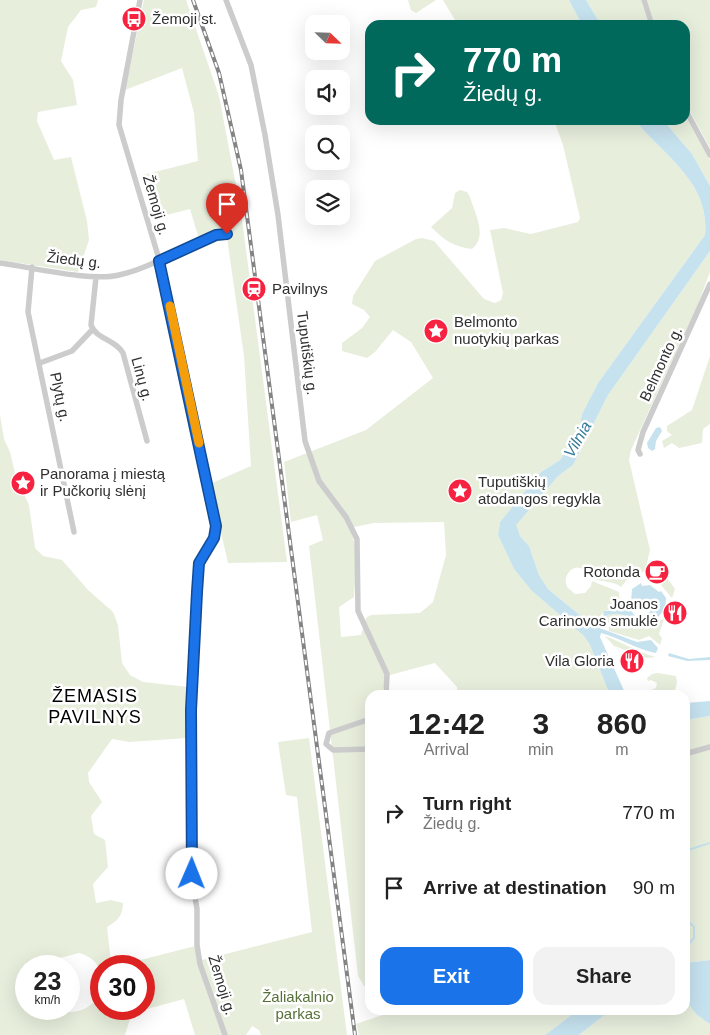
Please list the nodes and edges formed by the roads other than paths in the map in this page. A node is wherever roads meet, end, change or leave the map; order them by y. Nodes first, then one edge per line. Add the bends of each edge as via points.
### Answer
1 (140, 0) edge
2 (226, 0) edge
3 (644, 0) edge
4 (650, 20) edge
5 (690, 117) edge
6 (710, 155) edge
7 (227, 234) dead end
8 (159, 261) junction
9 (0, 263) edge
10 (32, 267) junction
11 (96, 277) junction
12 (710, 284) edge
13 (93, 329) junction
14 (40, 363) junction
15 (147, 441) dead end
16 (640, 454) dead end
17 (74, 532) dead end
18 (386, 690) edge
19 (365, 721) edge
20 (710, 747) edge
21 (365, 749) edge
22 (690, 753) edge
23 (225, 1035) edge

1 - 8 street, Žemoji g. via 118,114
2 - 18 street, Tuputiškių g. via 251,65 264,135 278,215 305,440 319,481 346,516 357,539 358,611 387,674
3 - 4 street
5 - 6 street
7 - 8 street, Žiedų g. via 216,235
8 - 11 street, Žiedų g. via 118,276
8 - 23 street, Žemoji g. via 216,526 214,538 199,563 191,710 192,874 200,964
9 - 10 street, Žiedų g.
10 - 11 street, Žiedų g.
10 - 14 street, Plytų g. via 28,312
11 - 13 street via 91,320
12 - 16 street, Belmonto g. via 643,432 638,450
13 - 14 street via 72,351
13 - 15 street, Linų g. via 123,353
14 - 17 street, Plytų g.
19 - 21 street via 329,733 326,744 333,750
20 - 22 street

